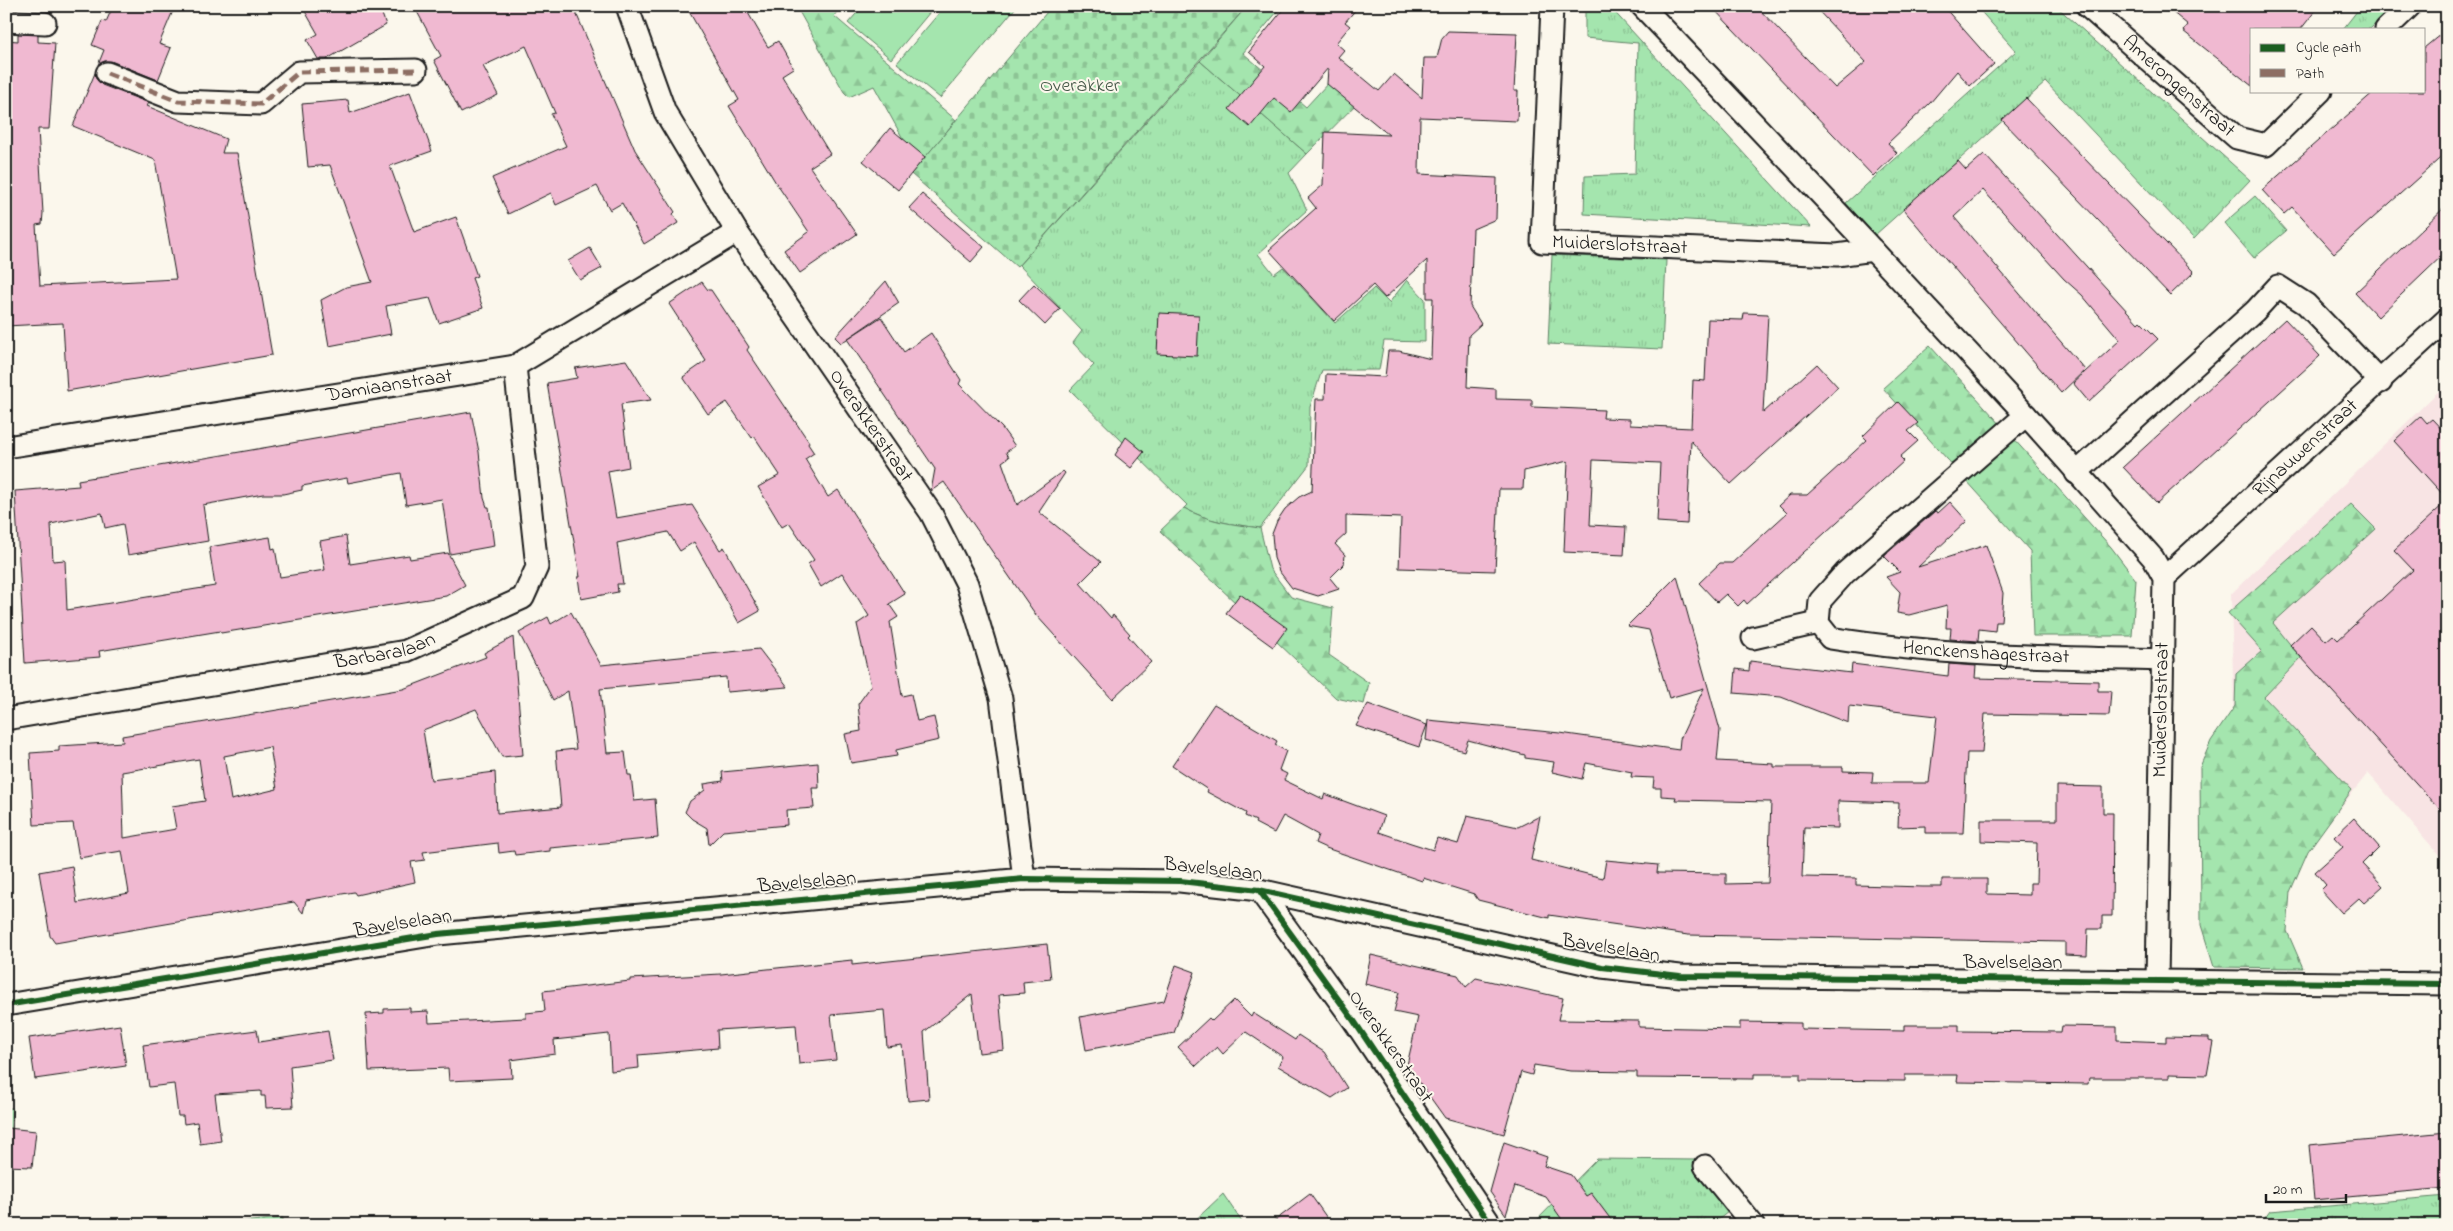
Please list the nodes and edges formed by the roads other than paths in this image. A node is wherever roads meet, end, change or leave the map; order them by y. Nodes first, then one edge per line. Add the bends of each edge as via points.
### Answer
1 (627, 6) edge
2 (1552, 6) edge
3 (1642, 6) edge
4 (2086, 6) edge
5 (2410, 6) edge
6 (6, 21) edge
7 (45, 23) dead end
8 (2387, 28) edge
9 (416, 70) dead end
10 (107, 73) dead end
11 (2320, 92) edge
12 (737, 232) junction
13 (1873, 250) junction
14 (2447, 319) edge
15 (515, 366) junction
16 (2381, 382) junction
17 (2026, 415) junction
18 (6, 447) edge
19 (2076, 473) junction
20 (2164, 578) junction
21 (1818, 623) junction
22 (1754, 638) dead end
23 (2163, 660) junction
24 (6, 719) edge
25 (1024, 878) junction
26 (1258, 890) junction
27 (2157, 980) junction
28 (2447, 984) edge
29 (6, 1005) edge
30 (1706, 1166) dead end
31 (1491, 1225) edge
32 (1753, 1225) edge

1 - 12 street, Overakkerstraat via 665,112
2 - 13 street, Muiderslotstraat via 1542,242 1836,255
3 - 13 street
4 - 11 street, Amerongenstraat via 2237,138 2266,144
5 - 8 street
6 - 7 street
9 - 10 street via 299,72 262,104 178,101
12 - 15 street, Damiaanstraat
12 - 25 street, Overakkerstraat via 931,513 968,584 1001,698
13 - 17 street
14 - 16 street, Rijnauwenstraat
15 - 18 street, Damiaanstraat
15 - 24 street, Barbaralaan via 537,566 523,598 406,651
16 - 19 street via 2306,304 2278,286 2255,311
16 - 20 street, Rijnauwenstraat
17 - 19 street
17 - 21 street via 1845,573 1820,601
19 - 20 street via 2153,558
20 - 23 street, Muiderslotstraat
21 - 22 street
21 - 23 street, Henckenshagestraat via 1830,638 1865,644 2023,656
23 - 27 street, Muiderslotstraat
25 - 26 street, Bavelselaan via 1180,881
25 - 29 street, Bavelselaan via 438,934
26 - 27 street, Bavelselaan via 1602,967 1680,976
26 - 31 street, Overakkerstraat via 1354,1021
27 - 28 street, Bavelselaan
30 - 32 street

